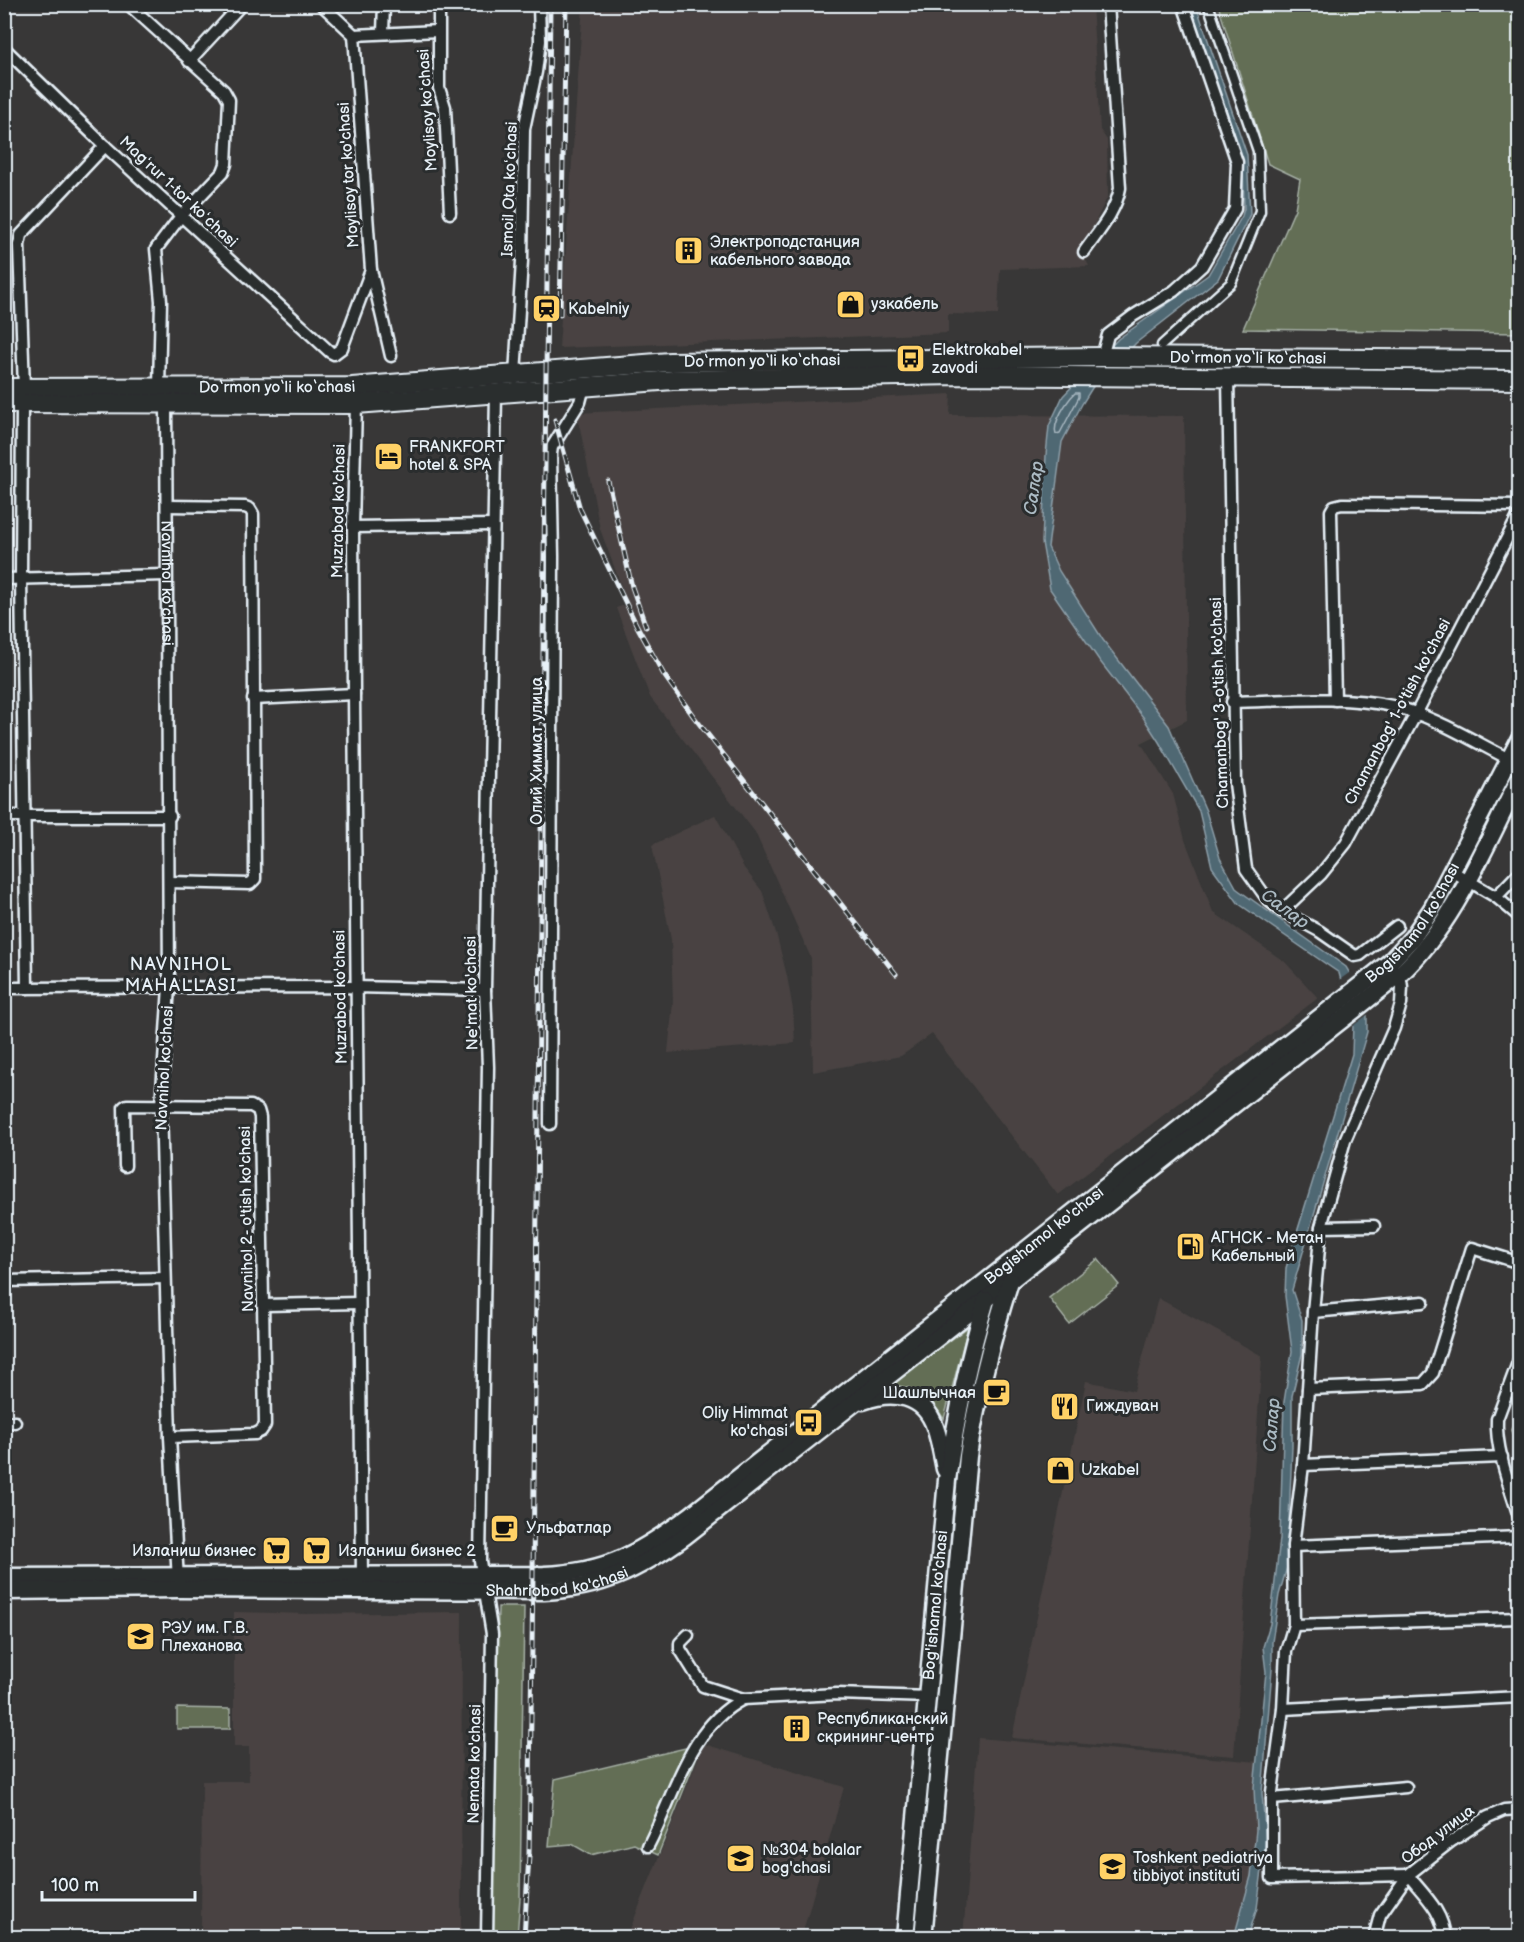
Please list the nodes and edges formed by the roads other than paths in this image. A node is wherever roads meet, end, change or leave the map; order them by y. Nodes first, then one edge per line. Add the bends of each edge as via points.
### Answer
1 (128, 4) edge
2 (242, 4) edge
3 (321, 4) edge
4 (384, 4) edge
5 (439, 4) edge
6 (539, 4) edge
7 (1108, 4) edge
8 (1183, 4) edge
9 (1208, 4) edge
10 (438, 31) junction
11 (383, 33) junction
12 (354, 35) junction
13 (4, 48) edge
14 (189, 61) junction
15 (105, 146) junction
16 (450, 213) dead end
17 (181, 216) junction
18 (1084, 252) dead end
19 (371, 270) junction
20 (1156, 351) junction
21 (391, 356) dead end
22 (1102, 357) junction
23 (1520, 360) edge
24 (984, 366) junction
25 (1038, 366) junction
26 (515, 375) junction
27 (1228, 377) junction
28 (1520, 380) edge
29 (584, 387) junction
30 (4, 388) edge
31 (496, 394) junction
32 (17, 398) edge
33 (162, 398) junction
34 (356, 404) junction
35 (166, 506) junction
36 (1520, 506) edge
37 (1520, 513) edge
38 (493, 525) junction
39 (353, 527) junction
40 (166, 575) junction
41 (4, 579) edge
42 (21, 579) junction
43 (354, 694) junction
44 (253, 699) junction
45 (1335, 700) junction
46 (1232, 702) junction
47 (1416, 714) junction
48 (1520, 739) edge
49 (1509, 759) junction
50 (1520, 778) edge
51 (4, 816) edge
52 (26, 816) junction
53 (170, 816) junction
54 (1452, 871) junction
55 (1520, 872) edge
56 (1468, 880) junction
57 (169, 882) junction
58 (1496, 897) junction
59 (1282, 911) junction
60 (1520, 917) edge
61 (1396, 926) dead end
62 (1395, 968) junction
63 (170, 987) junction
64 (355, 987) junction
65 (4, 988) edge
66 (27, 988) junction
67 (485, 990) junction
68 (161, 1105) junction
69 (550, 1124) dead end
70 (125, 1166) dead end
71 (1098, 1202) junction
72 (1374, 1226) dead end
73 (1321, 1227) junction
74 (1520, 1263) edge
75 (994, 1276) junction
76 (165, 1278) junction
77 (4, 1281) edge
78 (1010, 1281) junction
79 (986, 1300) junction
80 (1423, 1302) dead end
81 (359, 1303) junction
82 (264, 1305) junction
83 (1313, 1312) junction
84 (943, 1325) junction
85 (1520, 1357) edge
86 (1308, 1389) junction
87 (849, 1408) junction
88 (170, 1437) junction
89 (1502, 1456) junction
90 (1303, 1465) junction
91 (947, 1480) junction
92 (1520, 1520) edge
93 (1520, 1537) edge
94 (1293, 1546) junction
95 (4, 1577) edge
96 (178, 1582) junction
97 (938, 1582) junction
98 (362, 1583) junction
99 (484, 1583) junction
100 (956, 1583) junction
101 (4, 1591) edge
102 (1520, 1618) edge
103 (1294, 1625) junction
104 (688, 1635) dead end
105 (1520, 1696) edge
106 (929, 1697) junction
107 (743, 1699) junction
108 (1283, 1709) junction
109 (1406, 1787) dead end
110 (927, 1798) junction
111 (1272, 1799) junction
112 (1520, 1809) edge
113 (648, 1846) dead end
114 (914, 1854) junction
115 (931, 1855) junction
116 (1408, 1875) junction
117 (487, 1938) edge
118 (905, 1938) edge
119 (923, 1938) edge
120 (1374, 1938) edge
121 (1445, 1938) edge

1 - 14 street, Navnihol ko'chasi
2 - 14 street
3 - 12 street
4 - 11 street
5 - 10 street, Moylisoy koʻchasi
6 - 26 street, Ismoil Ota koʻchasi via 540,41 524,129
7 - 18 street via 1120,188 1110,214
8 - 22 street via 1236,162 1235,209 1202,266 1174,291 1107,336
9 - 20 street via 1258,151 1260,210 1231,283
10 - 11 street
10 - 16 street, Moylisoy koʻchasi
11 - 12 street
12 - 19 street, Moylisoy tor ko'chasi
13 - 15 street, Magʻrur 1-tor koʻchasi
14 - 17 street, Navnihol ko'chasi via 229,100 226,164
15 - 17 street, Magʻrur 1-tor koʻchasi
15 - 32 street via 21,235
17 - 19 street, Magʻrur 1-tor koʻchasi via 334,354 342,348
17 - 33 street, Navnihol ko'chasi via 156,249
19 - 21 street, Moylisoy tor ko'chasi
20 - 22 main road, Do‘rmon yo‘li ko‘chasi
20 - 23 main road, Do‘rmon yo‘li ko‘chasi
22 - 25 main road, Do‘rmon yo‘li ko‘chasi
24 - 25 main road, Do‘rmon yo‘li ko‘chasi
24 - 26 main road, Do‘rmon yo‘li ko‘chasi via 670,362
24 - 29 main road, Do‘rmon yo‘li ko‘chasi
25 - 27 main road, Do‘rmon yo‘li ko‘chasi via 1151,376
26 - 33 main road, Do‘rmon yo‘li ko‘chasi
27 - 28 main road, Do‘rmon yo‘li ko‘chasi
27 - 46 street, Chamanbog' 3-o'tish ko'chasi
29 - 31 main road, Do‘rmon yo‘li ko‘chasi
29 - 69 street, Олий Химмат улица via 580,402 551,454
30 - 32 main road, Do‘rmon yo‘li ko‘chasi
31 - 34 main road, Do‘rmon yo‘li ko‘chasi
31 - 38 street, Ne'mat ko'chasi
32 - 33 main road, Do‘rmon yo‘li ko‘chasi
32 - 42 street
33 - 34 main road, Do‘rmon yo‘li ko‘chasi
33 - 35 street, Navnihol ko'chasi
34 - 39 street, Muzrabod ko'chasi
35 - 40 street, Navnihol ko'chasi
35 - 44 street via 244,507 253,514
36 - 45 street via 1334,506 1331,511
37 - 47 street, Chamanbog' 1-o'tish ko'chasi
38 - 39 street
38 - 67 street, Ne'mat ko'chasi
39 - 43 street, Muzrabod ko'chasi
40 - 42 street
40 - 53 street, Navnihol ko'chasi
41 - 42 street
42 - 52 street
43 - 44 street
43 - 64 street, Muzrabod ko'chasi
44 - 57 street via 255,879 250,884
45 - 46 street
45 - 47 street via 1392,706
46 - 59 street, Chamanbog' 3-o'tish ko'chasi via 1234,783 1246,869 1268,900
47 - 49 street
47 - 59 street, Chamanbog' 1-o'tish ko'chasi via 1346,843 1321,874
48 - 49 main road, Bogishamol ko'chasi
49 - 54 main road, Bogishamol ko'chasi
50 - 56 main road, Bogishamol ko'chasi
51 - 52 street
52 - 53 street
52 - 66 street
53 - 57 street, Navnihol ko'chasi
54 - 56 street
54 - 62 main road, Bogishamol ko'chasi
55 - 58 street
56 - 58 street
56 - 62 main road, Bogishamol ko'chasi via 1434,935
57 - 63 street, Navnihol ko'chasi
58 - 60 street
59 - 61 street, Chamanbog' 3-o'tish ko'chasi via 1355,956
62 - 71 main road, Bogishamol ko'chasi
62 - 73 street via 1401,1004 1395,1028 1345,1140
63 - 64 street
63 - 66 street
63 - 68 street, Navnihol ko'chasi
64 - 67 street
64 - 81 street, Muzrabod ko'chasi
65 - 66 street
67 - 99 street, Ne'mat ko'chasi via 488,1067 480,1562
68 - 70 street, Navnihol 2- o'tish ko'chasi via 124,1107
68 - 76 street, Navnihol ko'chasi
68 - 82 street, Navnihol 2- o'tish ko'chasi via 251,1106 258,1110
71 - 75 main road, Bogishamol ko'chasi
71 - 78 main road, Bogishamol ko'chasi
72 - 73 street
73 - 83 street
74 - 86 street via 1472,1248 1433,1373 1423,1384
75 - 78 main road, Bogishamol ko'chasi
75 - 79 main road, Bog'ishamol ko'chasi
75 - 84 main road, Shahriobod ko'chasi
76 - 77 street
76 - 88 street, Navnihol ko'chasi
78 - 79 main road, Shahriobod ko'chasi
78 - 100 main road, Bog'ishamol ko'chasi via 977,1404
79 - 84 main road, Shahriobod ko'chasi
79 - 91 main road, Bog'ishamol ko'chasi via 958,1407
80 - 83 street
81 - 82 street
81 - 98 street, Muzrabod ko'chasi
82 - 88 street, Navnihol 2- o'tish ko'chasi via 265,1425 261,1431
83 - 86 street
84 - 87 main road, Shahriobod ko'chasi
84 - 99 main road, Shahriobod ko'chasi via 639,1552 576,1572
85 - 89 street via 1497,1419
86 - 90 street
87 - 91 main road via 887,1394 918,1404 935,1427
87 - 99 main road, Shahriobod ko'chasi via 685,1536 626,1573 577,1589 544,1591
88 - 96 street, Navnihol ko'chasi
89 - 90 street
89 - 92 street
90 - 94 street
91 - 97 main road, Bog'ishamol ko'chasi
93 - 94 street
94 - 103 street
95 - 96 main road, Shahriobod ko'chasi
96 - 98 main road, Shahriobod ko'chasi
96 - 101 main road, Shahriobod ko'chasi
97 - 100 main road
97 - 106 main road, Bog'ishamol ko'chasi
98 - 99 main road, Shahriobod ko'chasi
99 - 117 street, Nemata ko'chasi via 492,1634
100 - 110 main road, Bog'ishamol ko'chasi
102 - 103 street
103 - 108 street via 1286,1651
104 - 107 street via 680,1642 680,1649 703,1686
105 - 108 street
106 - 107 street via 837,1694
106 - 110 main road, Bog'ishamol ko'chasi
107 - 113 street via 728,1707 706,1729
108 - 111 street
109 - 111 street
110 - 114 main road, Bog'ishamol ko'chasi
110 - 115 main road, Bog'ishamol ko'chasi
111 - 116 street via 1272,1878
112 - 116 street, Обод улица via 1488,1816
114 - 115 main road
114 - 118 main road, Bog'ishamol ko'chasi
115 - 119 main road, Bog'ishamol ko'chasi
116 - 120 street, Обод улица via 1380,1915
116 - 121 street via 1438,1911

